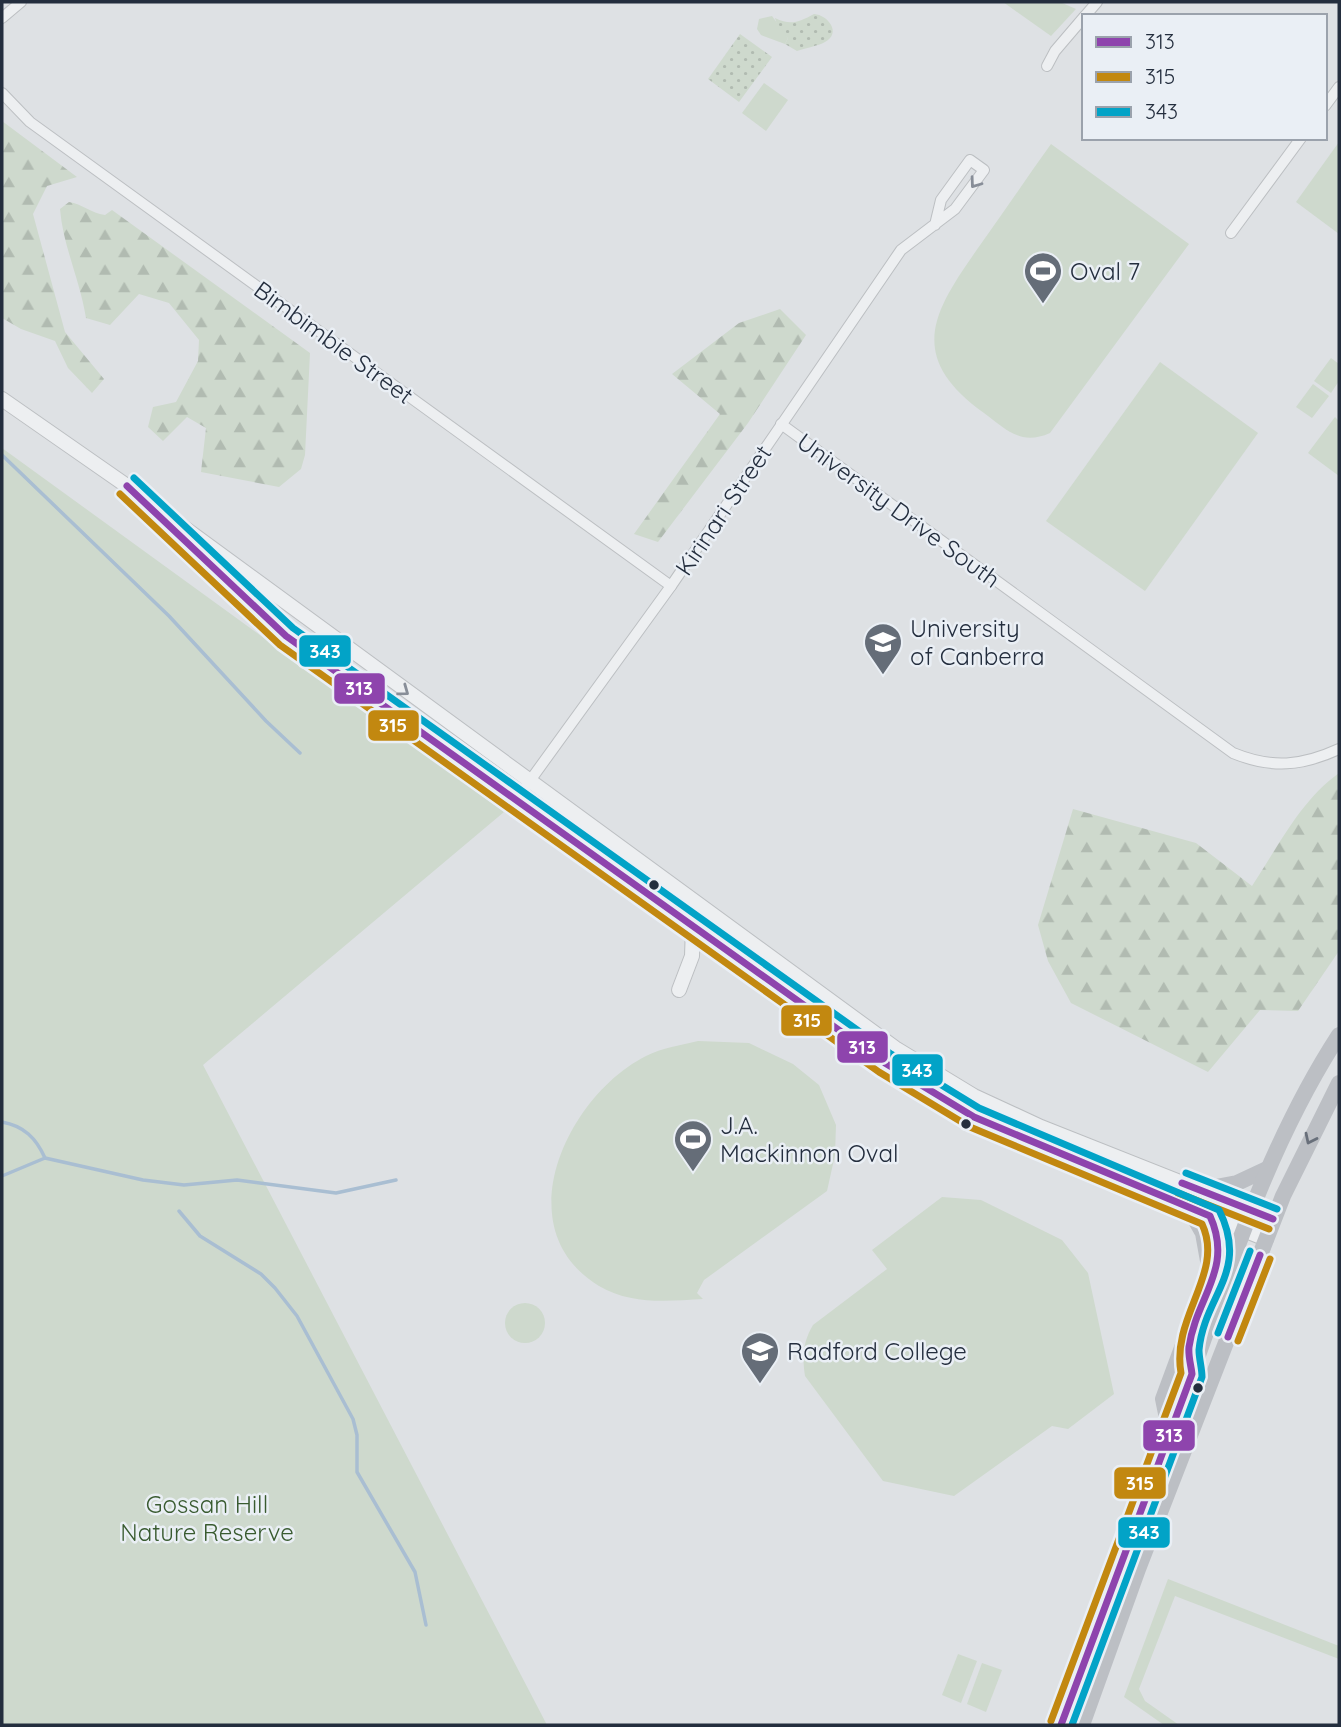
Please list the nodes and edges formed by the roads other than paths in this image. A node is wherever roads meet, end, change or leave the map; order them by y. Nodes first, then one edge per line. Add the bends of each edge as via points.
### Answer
1 (21, 2) edge
2 (2, 18) edge
3 (1082, 18) edge
4 (1047, 66) dead end
5 (1339, 87) edge
6 (2, 93) edge
7 (1327, 103) edge
8 (1300, 140) edge
9 (934, 225) junction
10 (1231, 233) dead end
11 (2, 399) edge
12 (781, 424) junction
13 (127, 486) junction
14 (671, 586) junction
15 (1339, 749) edge
16 (529, 781) junction
17 (516, 800) junction
18 (693, 926) junction
19 (679, 990) dead end
20 (1339, 1035) edge
21 (1339, 1083) edge
22 (1267, 1169) junction
23 (1200, 1190) junction
24 (1177, 1203) junction
25 (1251, 1210) junction
26 (1210, 1216) junction
27 (1273, 1219) junction
28 (1243, 1230) junction
29 (1266, 1239) junction
30 (1192, 1374) junction
31 (1170, 1433) junction
32 (1061, 1725) edge
33 (1082, 1725) edge

1 - 2 street
3 - 4 street
5 - 7 street
6 - 14 street, Bimbimbie Street via 30,122
8 - 10 street
9 -> 9 street, Kirinari Street via 942,200 970,160 984,170 956,209
9 - 12 street, Kirinari Street via 901,250
11 - 13 street
12 - 14 street, Kirinari Street
12 - 15 street, University Drive South via 1233,753 1256,763 1298,764
13 -> 16 street
13 - 17 street via 286,636
14 - 16 street, Kirinari Street
16 - 17 street, Kirinari Street
16 - 23 street via 872,1032 974,1096
17 - 18 street
18 - 19 street via 692,956
18 - 24 street via 885,1063 974,1117
20 - 22 main road via 1309,1082
21 -> 27 main road
22 - 23 main road via 1237,1183
22 - 25 main road
23 - 25 street
24 - 26 street
24 - 31 main road via 1203,1233 1210,1272 1163,1399
25 - 27 street
25 - 28 main road
26 - 28 street
26 - 30 main road via 1219,1239 1217,1271 1189,1348
27 - 29 main road
28 - 29 street
28 - 30 main road
29 - 33 main road
30 - 31 main road
31 - 32 main road

